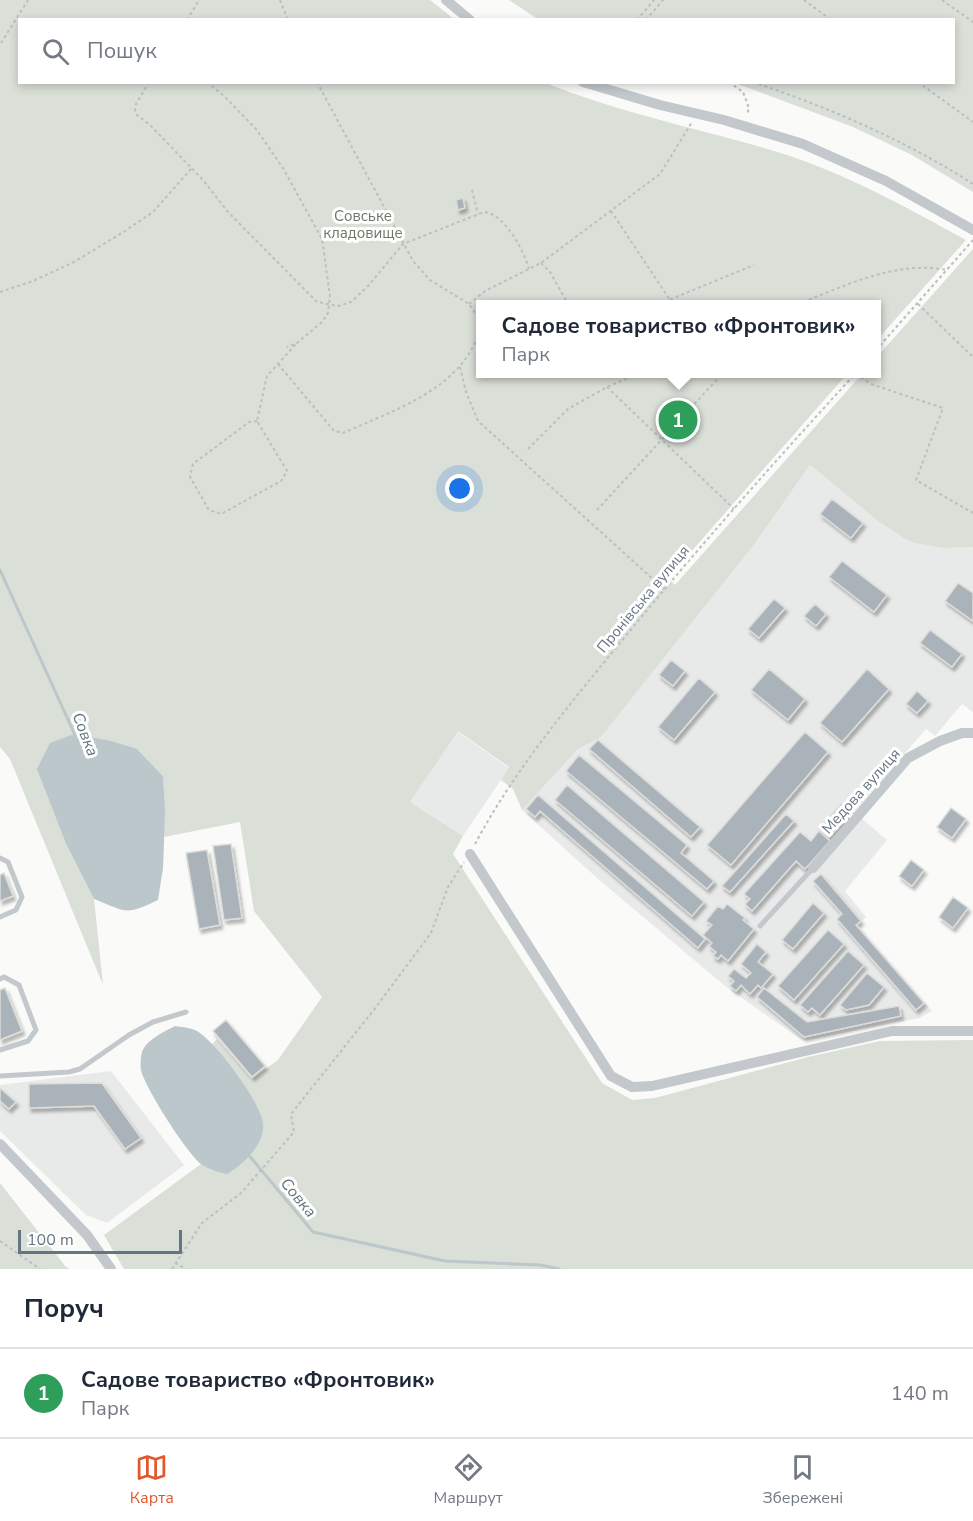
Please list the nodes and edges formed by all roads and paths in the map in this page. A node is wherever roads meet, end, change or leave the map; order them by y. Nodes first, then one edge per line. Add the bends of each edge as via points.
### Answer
1 (28, 0) edge
2 (199, 0) edge
3 (280, 0) edge
4 (446, 0) edge
5 (654, 0) edge
6 (663, 0) edge
7 (804, 0) edge
8 (942, 0) edge
9 (188, 18) edge
10 (287, 18) edge
11 (468, 18) edge
12 (639, 18) edge
13 (648, 18) edge
14 (828, 18) edge
15 (973, 22) edge
16 (1, 43) edge
17 (148, 84) edge
18 (209, 84) edge
19 (318, 84) edge
20 (590, 84) edge
21 (732, 84) edge
22 (759, 84) edge
23 (921, 84) edge
24 (696, 114) junction
25 (973, 122) edge
26 (743, 126) junction
27 (191, 168) junction
28 (973, 184) edge
29 (472, 190) dead end
30 (611, 211) junction
31 (478, 214) junction
32 (973, 230) edge
33 (973, 240) edge
34 (403, 244) junction
35 (541, 263) junction
36 (754, 266) dead end
37 (529, 269) junction
38 (947, 270) junction
39 (0, 292) edge
40 (566, 300) edge
41 (670, 300) joint
42 (809, 300) edge
43 (469, 304) junction
44 (918, 304) junction
45 (329, 305) junction
46 (476, 314) edge
47 (297, 343) junction
48 (476, 343) edge
49 (881, 345) edge
50 (286, 347) dead end
51 (973, 357) edge
52 (278, 364) junction
53 (460, 367) junction
54 (628, 378) edge
55 (718, 378) edge
56 (851, 378) edge
57 (861, 378) edge
58 (607, 387) junction
59 (257, 421) junction
60 (662, 440) junction
61 (528, 449) dead end
62 (734, 508) junction
63 (597, 510) dead end
64 (973, 513) edge
65 (664, 589) junction
66 (973, 733) edge
67 (470, 854) junction
68 (0, 858) edge
69 (813, 868) joint
70 (0, 917) edge
71 (760, 926) dead end
72 (0, 979) edge
73 (186, 1012) dead end
74 (973, 1031) edge
75 (0, 1050) edge
76 (0, 1076) edge
77 (0, 1144) edge
78 (0, 1241) edge
79 (175, 1263) junction
80 (40, 1269) edge
81 (111, 1269) edge
82 (172, 1269) edge
83 (186, 1269) edge

1 - 16 path
2 - 9 path
3 - 10 path
4 - 11 street
5 - 12 path
6 - 13 path
7 - 14 path
8 - 15 path
17 - 27 path via 136,104 137,115
18 - 45 path via 256,129 283,168 322,239
19 - 34 path
20 - 24 street
21 - 26 path via 743,92 749,108
22 - 28 path via 896,139
23 - 25 path
24 - 26 street
24 - 30 path via 660,174
26 - 32 street via 803,144 886,181
27 - 39 path via 153,212 125,231 74,262
27 - 45 path via 304,291 317,302
29 - 31 path
30 - 35 path
30 - 41 path
31 - 34 path
31 - 37 path via 490,213 499,220 516,240
33 - 38 path
34 - 43 path via 430,280
34 - 45 path via 351,302
35 - 37 path
35 - 40 path
36 - 41 path
37 - 43 path via 485,291
38 - 42 path via 930,266 879,274
38 - 44 path
43 - 46 path
44 - 49 path
44 - 51 path
45 - 47 path via 322,322
47 - 50 path
47 - 52 path
48 - 53 path
52 - 53 path via 334,431 343,433 431,392
52 - 59 path via 267,376
53 - 65 path via 477,421
54 - 58 path
55 - 60 path
56 - 62 path, Пронівська вулиця
57 - 64 path via 943,408 916,480
58 - 60 path
58 - 61 path via 568,409
59 - 59 path via 287,471 282,481 221,514 209,510 190,477 193,464 249,422
60 - 62 path
60 - 63 path
62 - 65 path, Пронівська вулиця
65 - 67 path, Пронівська вулиця via 517,774
66 - 69 street, Медова вулиця via 940,741 908,758
67 - 74 street via 611,1076 632,1087 652,1086 892,1031
67 - 79 path, Пронівська вулиця via 448,887 431,933 291,1114 294,1132 241,1193 202,1223
68 - 70 lane via 8,862 22,897 16,910
69 - 71 lane
72 - 75 lane via 4,977 19,985 36,1030 28,1041
73 - 76 lane via 153,1022 80,1069
77 - 81 street via 87,1235
78 - 80 path
79 - 82 path
79 - 83 path

